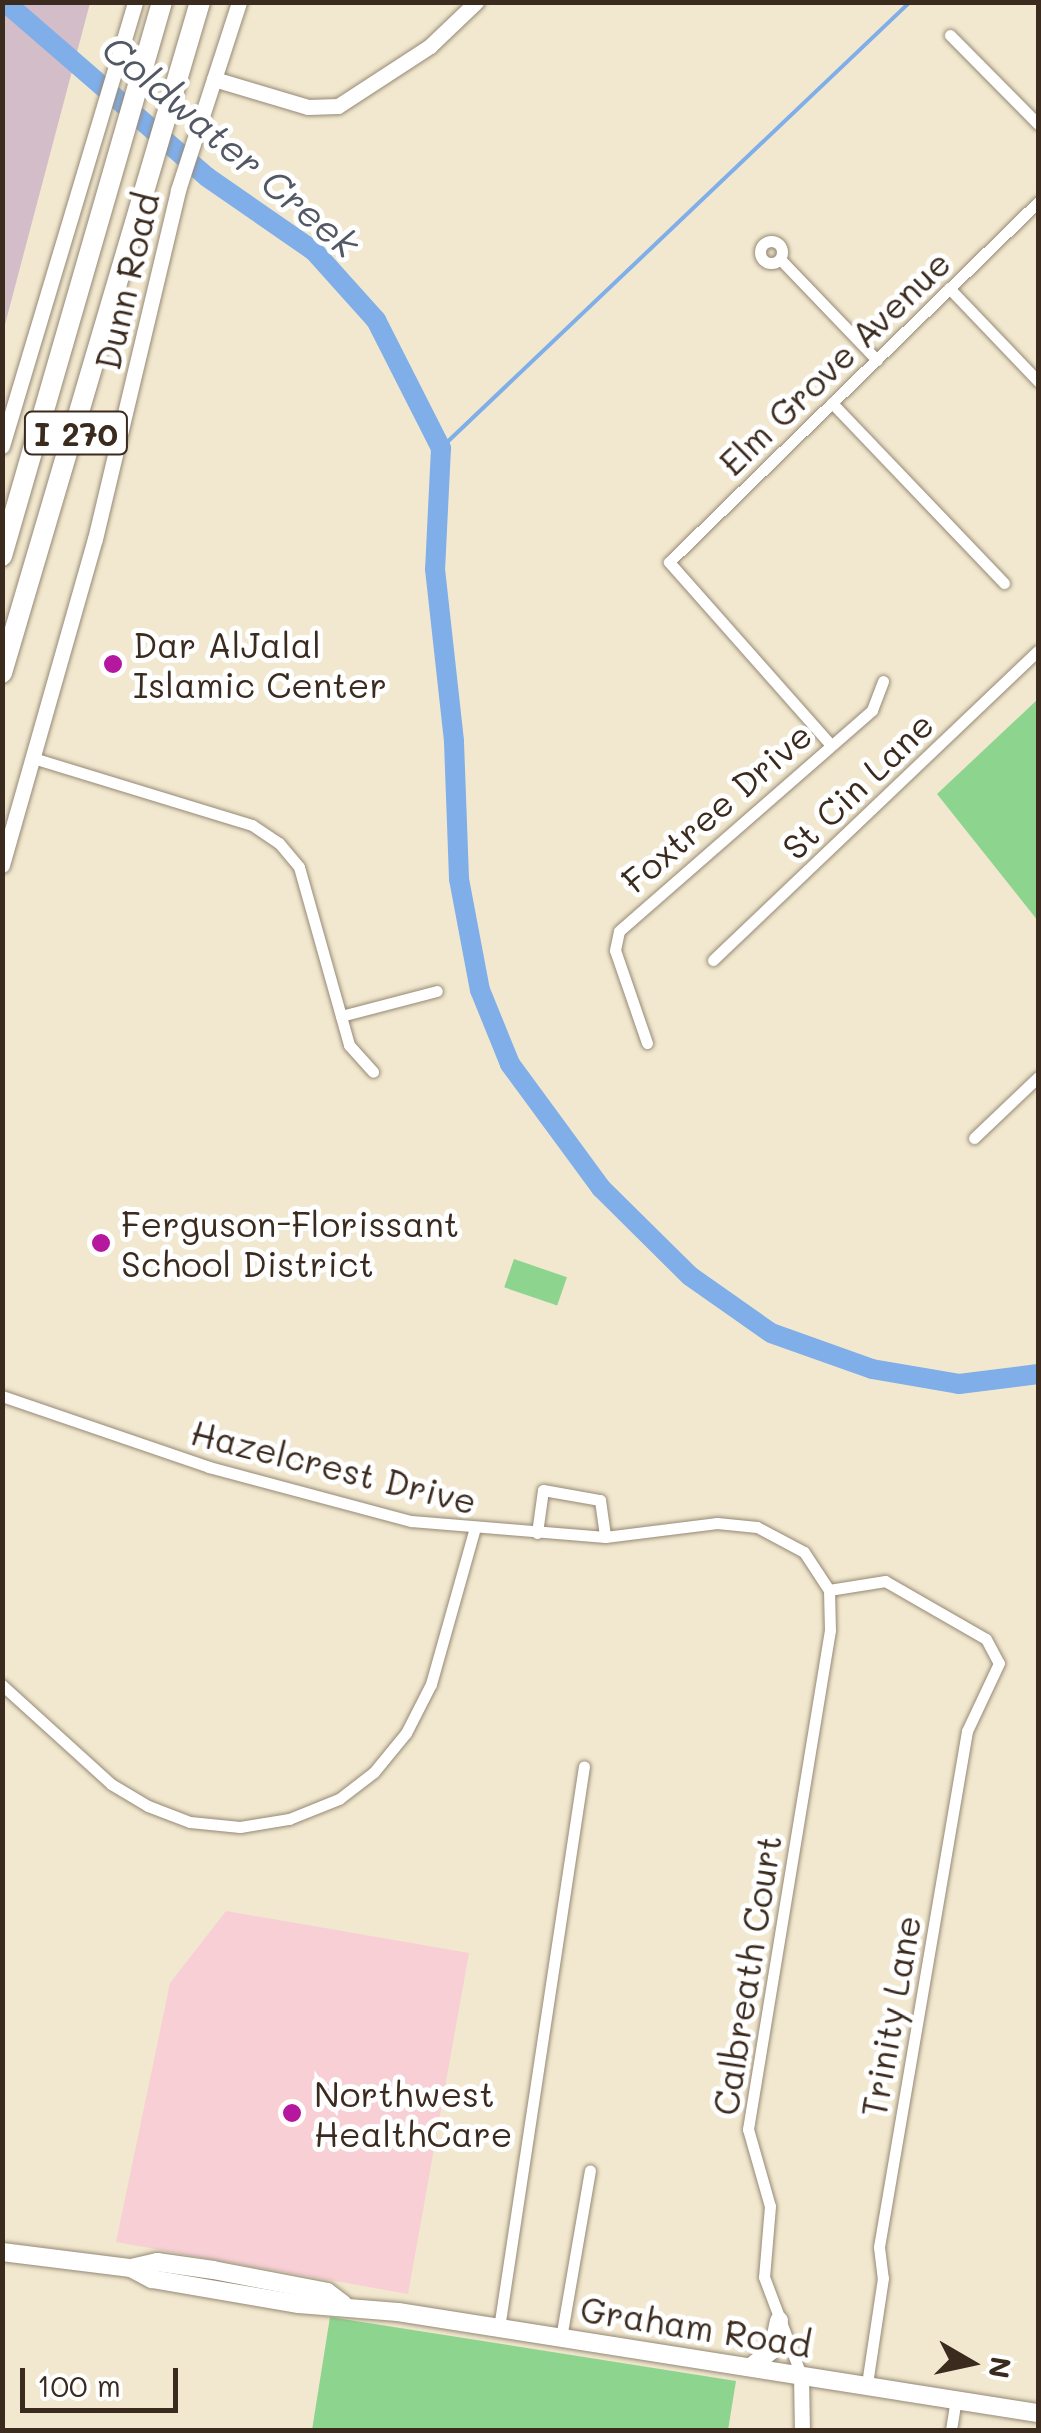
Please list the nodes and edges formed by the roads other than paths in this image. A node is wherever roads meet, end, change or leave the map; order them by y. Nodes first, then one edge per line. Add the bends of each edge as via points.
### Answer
1 (134, 2) edge
2 (162, 2) edge
3 (200, 2) edge
4 (240, 2) edge
5 (476, 2) edge
6 (950, 35) dead end
7 (214, 79) junction
8 (1038, 124) edge
9 (1038, 202) edge
10 (780, 259) dead end
11 (949, 288) junction
12 (876, 360) junction
13 (1038, 382) edge
14 (832, 403) junction
15 (2, 446) edge
16 (2, 556) edge
17 (1004, 584) dead end
18 (1038, 651) edge
19 (2, 673) edge
20 (883, 681) dead end
21 (830, 744) junction
22 (33, 758) junction
23 (2, 865) edge
24 (713, 960) dead end
25 (438, 992) dead end
26 (341, 1016) junction
27 (647, 1043) dead end
28 (374, 1072) dead end
29 (1038, 1077) edge
30 (974, 1138) dead end
31 (2, 1396) edge
32 (474, 1531) junction
33 (537, 1533) junction
34 (605, 1537) junction
35 (823, 1576) joint
36 (829, 1590) junction
37 (2, 1685) edge
38 (584, 1766) dead end
39 (590, 2170) dead end
40 (2, 2252) edge
41 (779, 2321) junction
42 (499, 2328) junction
43 (561, 2338) junction
44 (752, 2367) junction
45 (802, 2375) junction
46 (866, 2384) junction
47 (956, 2399) junction
48 (1038, 2413) edge
49 (802, 2430) edge
50 (951, 2430) edge

1 - 15 street
2 - 16 highway, I 270
3 - 19 highway, I 270
4 - 7 street, Dunn Road
5 - 7 street via 430,46 338,106 308,106
6 - 8 street
7 - 22 street, Dunn Road via 178,190 95,539
9 - 11 street, Elm Grove Avenue
10 - 12 street
11 - 12 street, Elm Grove Avenue
11 - 13 street
12 - 14 street, Elm Grove Avenue
14 - 17 street
14 - 21 street, Elm Grove Avenue via 669,562
18 - 24 street, St Cin Lane
20 - 21 street, Foxtree Drive via 872,710
21 - 27 street, Foxtree Drive via 619,931 615,950
22 - 23 street, Dunn Road
22 - 26 street via 252,825 279,842 299,867
25 - 26 street
26 - 28 street via 349,1044
29 - 30 street
31 - 32 street, Hazelcrest Drive via 209,1467 410,1521
32 - 33 street, Hazelcrest Drive
32 - 37 street via 432,1684 406,1732 374,1772 339,1799 289,1819 240,1827 190,1822 148,1806 111,1784
33 - 34 street, Hazelcrest Drive
33 - 34 street via 543,1490 600,1500
34 - 35 street, Hazelcrest Drive via 686,1523 757,1527 804,1552
35 - 36 street, Calbreath Court
36 - 41 street, Calbreath Court via 830,1630 748,2128 768,2196 764,2276
36 - 46 street, Trinity Lane via 885,1581 986,1639 998,1663 967,1731 879,2247 883,2278
38 - 42 street
39 - 43 street
40 - 42 main road, Graham Road via 212,2270 327,2292 342,2304
41 - 44 main road via 773,2349
41 - 45 street, Calbreath Court
42 - 43 main road, Graham Road
43 - 44 main road, Graham Road
44 - 45 main road, Graham Road
45 - 46 main road, Graham Road
45 - 49 street
46 - 47 main road, Graham Road
47 - 48 main road, Graham Road
47 - 50 street

